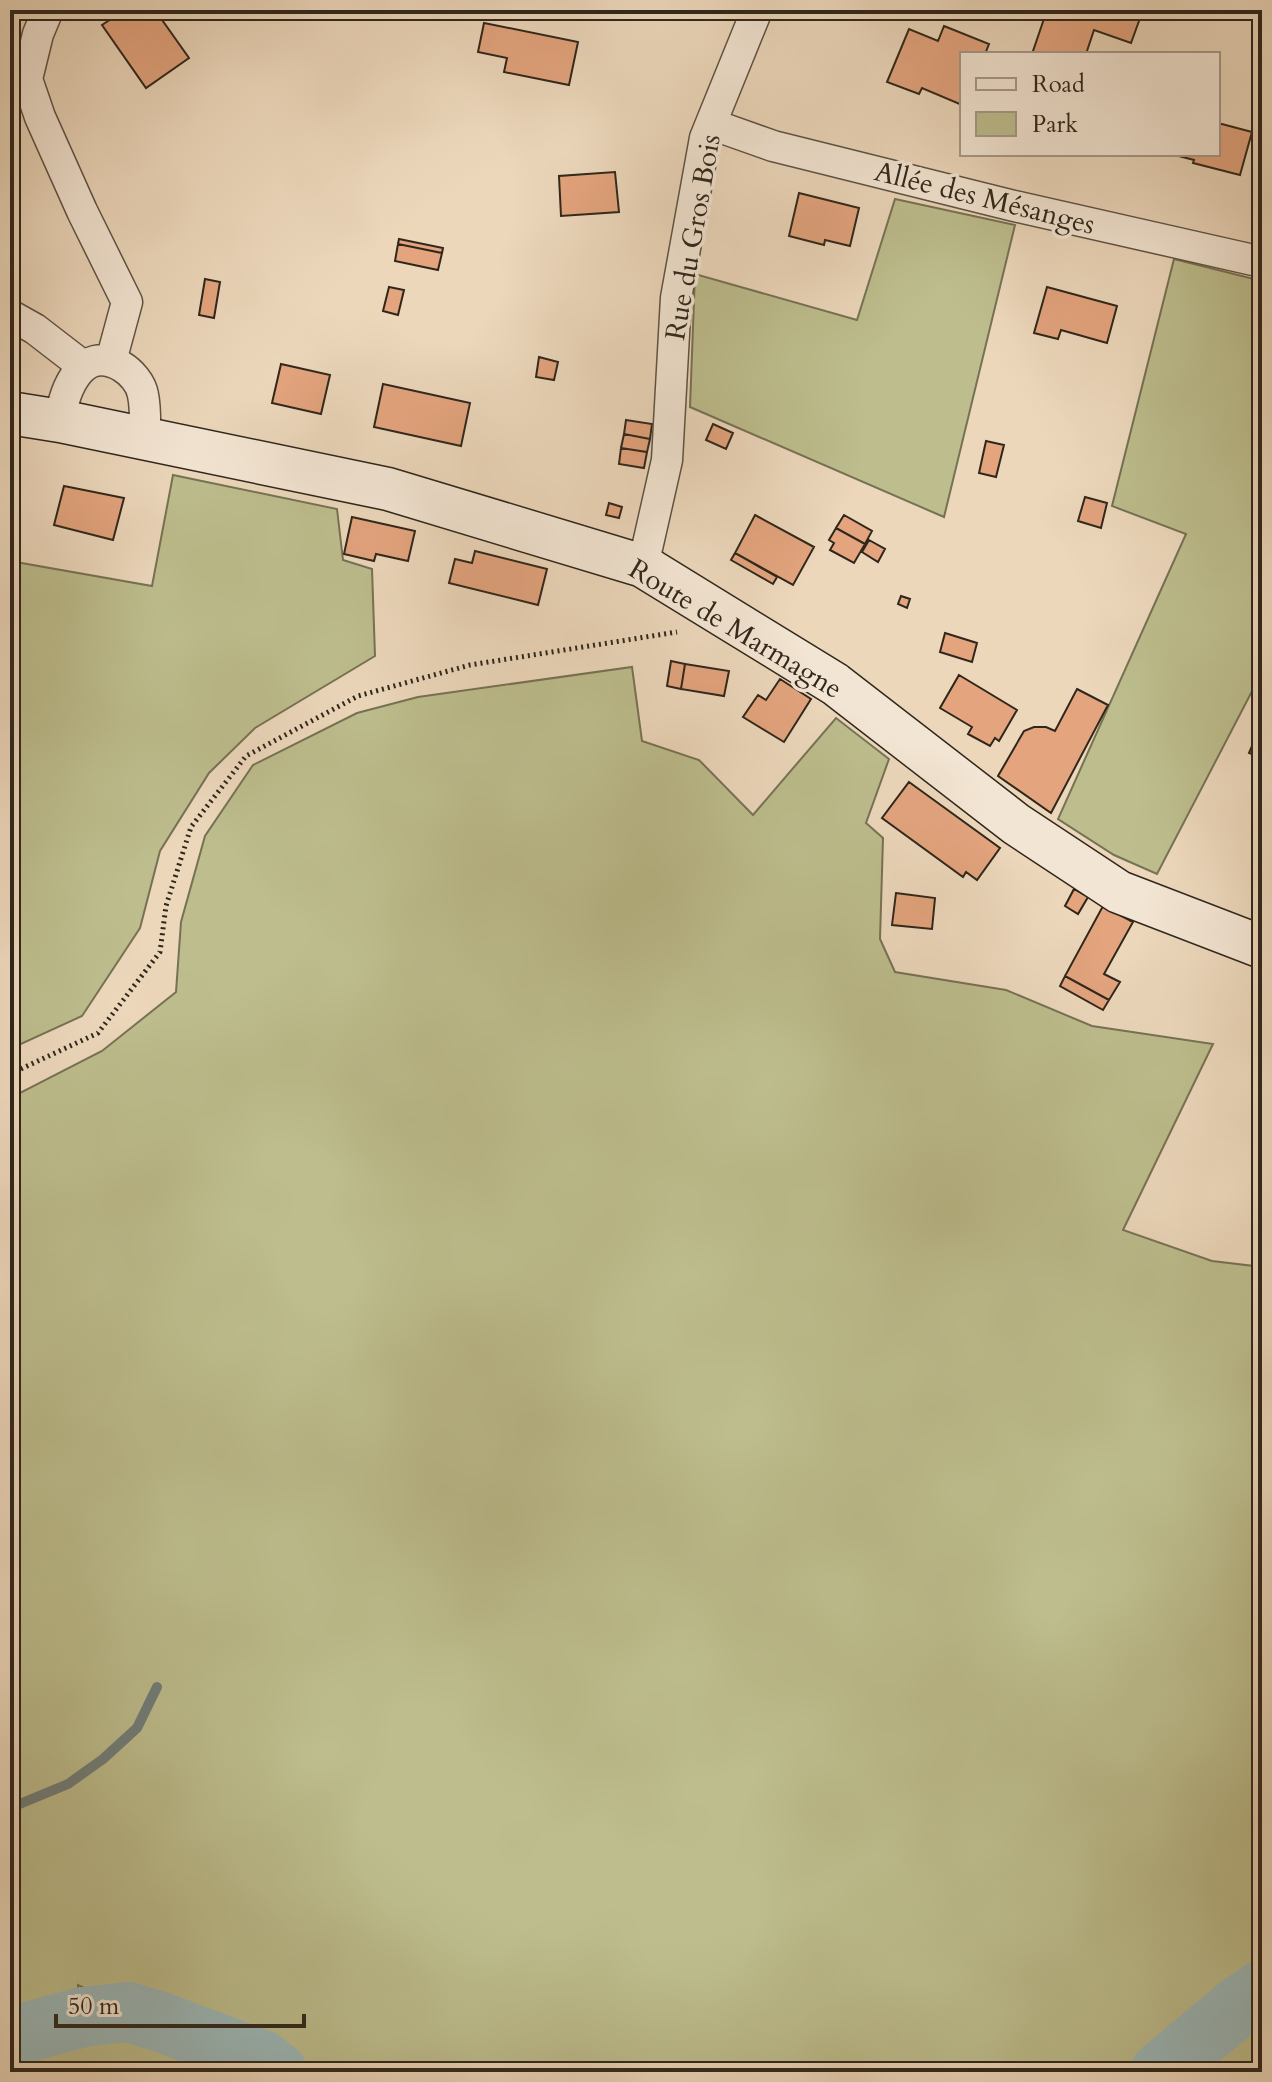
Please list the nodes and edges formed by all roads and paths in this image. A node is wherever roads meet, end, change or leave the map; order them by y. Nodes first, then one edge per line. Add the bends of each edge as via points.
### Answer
1 (48, 10) edge
2 (757, 10) edge
3 (711, 124) junction
4 (1262, 262) edge
5 (10, 315) edge
6 (97, 364) junction
7 (10, 413) edge
8 (60, 421) junction
9 (145, 440) junction
10 (643, 566) junction
11 (735, 622) junction
12 (1262, 947) edge
13 (10, 1074) edge

1 - 6 street via 27,79 127,302
2 - 3 street, Rue du Gros Bois
3 - 4 street, Allée des Mésanges via 773,146
3 - 10 street, Rue du Gros Bois via 676,298 667,460
5 - 6 street
6 - 8 street via 68,386
6 - 9 street via 131,372 143,394
7 - 8 main road, Route de Marmagne
8 - 9 main road, Route de Marmagne
9 - 10 main road, Route de Marmagne via 388,489
10 - 11 main road, Route de Marmagne
11 - 12 main road, Route de Marmagne via 835,684 1016,824 1119,892
11 - 13 path via 470,665 358,696 246,756 191,827 166,906 160,952 98,1033

